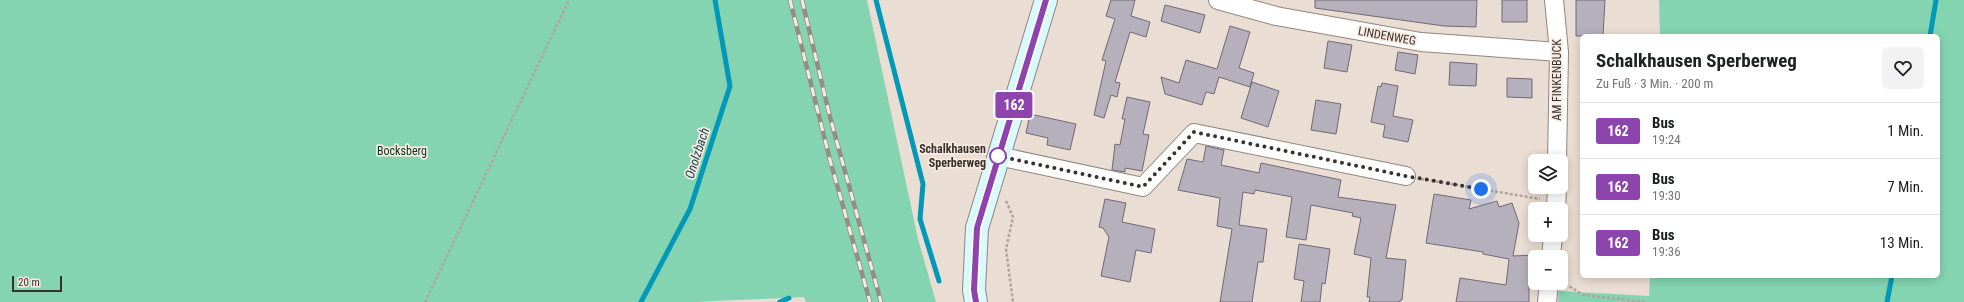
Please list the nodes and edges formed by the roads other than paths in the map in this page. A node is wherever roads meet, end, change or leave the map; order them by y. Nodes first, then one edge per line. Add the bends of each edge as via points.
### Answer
1 (1046, 0) edge
2 (1218, 0) edge
3 (1554, 0) edge
4 (1559, 52) junction
5 (1557, 154) edge
6 (998, 156) junction
7 (1406, 176) road end
8 (1548, 290) edge
9 (976, 302) edge
10 (1547, 302) edge

1 - 6 main road
2 - 4 street, LINDENWEG via 1276,16 1421,42
3 - 4 street, AM FINKENBUCK
4 - 5 street, AM FINKENBUCK
6 - 7 street via 1143,187 1194,132
6 - 9 main road via 977,228 974,290
8 - 10 street

